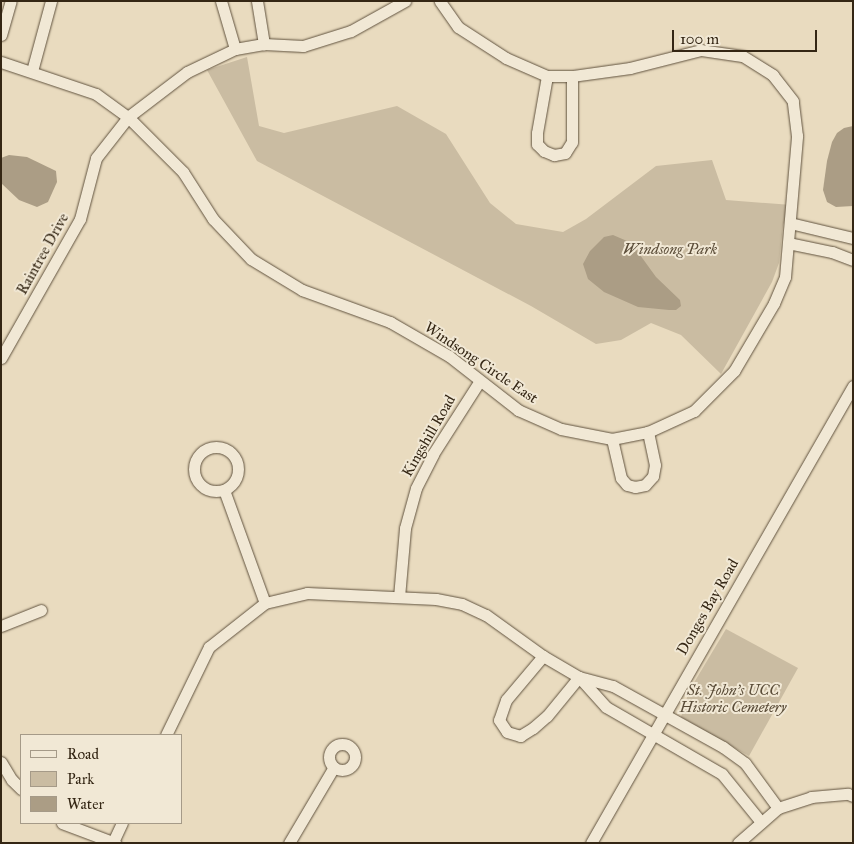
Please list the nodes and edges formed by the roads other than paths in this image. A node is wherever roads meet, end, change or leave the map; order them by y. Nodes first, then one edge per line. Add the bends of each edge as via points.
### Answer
1 (11, 1) edge
2 (51, 1) edge
3 (220, 1) edge
4 (257, 1) edge
5 (405, 1) edge
6 (440, 1) edge
7 (1, 35) edge
8 (264, 44) junction
9 (235, 49) junction
10 (1, 62) edge
11 (32, 70) junction
12 (548, 76) junction
13 (572, 76) junction
14 (128, 117) junction
15 (790, 223) junction
16 (853, 238) edge
17 (788, 244) junction
18 (853, 260) edge
19 (1, 358) edge
20 (479, 382) junction
21 (853, 386) edge
22 (648, 432) junction
23 (612, 439) junction
24 (224, 490) dead end
25 (399, 597) junction
26 (265, 603) junction
27 (41, 610) dead end
28 (1, 626) edge
29 (544, 656) junction
30 (579, 676) junction
31 (665, 713) junction
32 (166, 734) edge
33 (653, 734) junction
34 (1, 762) edge
35 (334, 767) dead end
36 (20, 788) edge
37 (853, 796) edge
38 (778, 808) junction
39 (762, 822) junction
40 (65, 824) edge
41 (122, 824) edge
42 (114, 842) edge
43 (289, 843) edge
44 (591, 843) edge
45 (738, 843) edge

1 - 7 street
2 - 11 street
3 - 9 street
4 - 8 street
5 - 8 street, Raintree Drive via 351,31 303,46
6 - 12 street via 458,27 506,58
8 - 9 street, Raintree Drive
9 - 14 street, Raintree Drive via 187,72
10 - 11 street, Windsong Circle East
11 - 14 street, Windsong Circle East via 96,94
12 - 13 street, Windsong Circle East
12 - 13 street via 537,144 554,155 565,153 572,142
13 - 15 street, Windsong Circle East via 630,68 701,50 742,56 773,75 793,101 797,136
14 - 19 street, Raintree Drive via 96,158 80,219
14 - 20 street, Windsong Circle East via 183,172 213,219 251,259 302,290 390,322 449,356
15 - 16 street
15 - 17 street, Windsong Circle East
17 - 18 street via 832,252
17 - 22 street, Windsong Circle East via 785,277 774,303 734,371 694,411
20 - 23 street, Windsong Circle East via 518,410 552,425
20 - 25 street, Kingshill Road via 433,454 416,488 405,528
21 - 31 street, Donges Bay Road
22 - 23 street, Windsong Circle East
22 - 23 street via 655,465 653,476 644,485 636,487 627,485 620,478
24 - 26 street
25 - 26 street via 307,594
25 - 29 street via 462,604 486,615
26 - 32 street via 210,647
27 - 28 street
29 - 30 street
29 - 30 street via 506,700 499,720 508,732 520,736 533,728 547,716
30 - 31 street via 613,686
30 - 33 street via 606,707
31 - 33 street, Donges Bay Road
31 - 38 street via 745,763
33 - 39 street via 722,774
33 - 44 street, Donges Bay Road
34 - 36 street
35 - 43 street
37 - 38 street via 811,797
38 - 39 street
39 - 45 street
40 - 42 street
41 - 42 street

